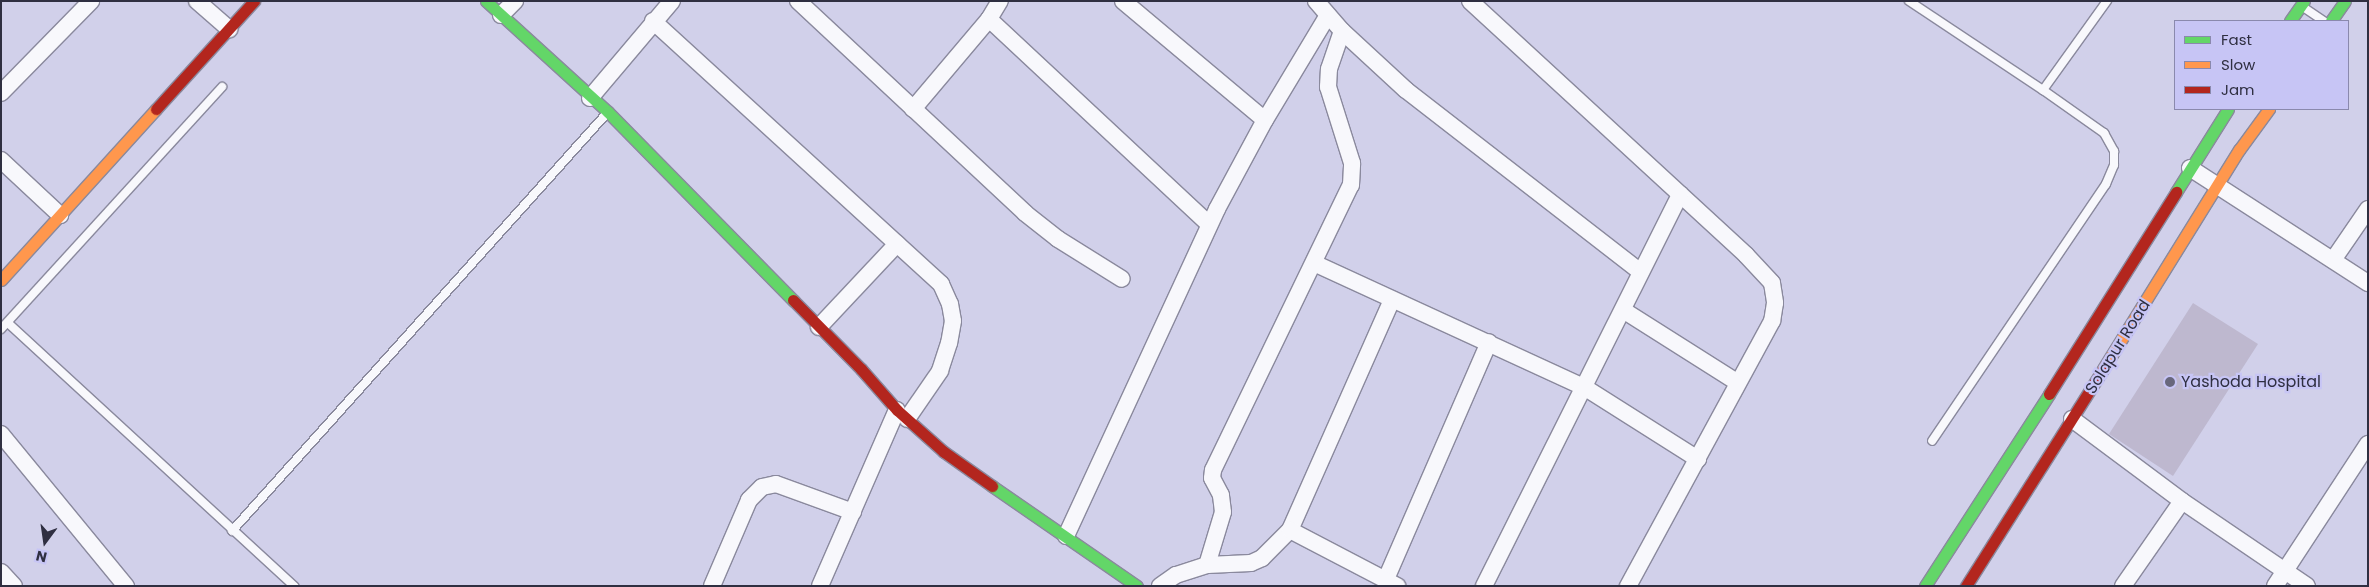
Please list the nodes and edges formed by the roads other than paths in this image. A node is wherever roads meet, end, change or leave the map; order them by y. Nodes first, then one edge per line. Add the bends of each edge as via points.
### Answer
1 (91, 1) edge
2 (197, 1) edge
3 (254, 1) edge
4 (486, 1) edge
5 (515, 1) edge
6 (672, 1) edge
7 (798, 1) edge
8 (1000, 1) edge
9 (1123, 1) edge
10 (1316, 1) edge
11 (1470, 1) edge
12 (1909, 1) edge
13 (2107, 1) edge
14 (2345, 1) edge
15 (2300, 3) edge
16 (501, 15) junction
17 (1328, 15) junction
18 (988, 18) junction
19 (2291, 20) edge
20 (2323, 20) edge
21 (2332, 20) edge
22 (653, 21) junction
23 (229, 29) junction
24 (1342, 31) junction
25 (222, 87) dead end
26 (2043, 90) junction
27 (1, 93) edge
28 (590, 98) junction
29 (913, 109) junction
30 (2227, 110) edge
31 (2268, 110) edge
32 (608, 112) junction
33 (1265, 120) junction
34 (1, 160) edge
35 (2190, 168) junction
36 (2219, 186) junction
37 (1680, 194) junction
38 (2368, 209) edge
39 (60, 215) junction
40 (1209, 224) junction
41 (897, 244) junction
42 (2333, 260) junction
43 (1314, 263) junction
44 (1641, 272) junction
45 (1122, 279) dead end
46 (1, 280) edge
47 (2368, 283) edge
48 (1392, 300) junction
49 (1622, 310) junction
50 (8, 323) junction
51 (819, 327) junction
52 (1, 329) edge
53 (1489, 342) junction
54 (1737, 382) junction
55 (1584, 387) junction
56 (902, 414) junction
57 (2072, 419) junction
58 (1, 434) edge
59 (1932, 441) dead end
60 (2368, 444) edge
61 (1698, 459) junction
62 (2182, 501) junction
63 (853, 512) junction
64 (1290, 530) junction
65 (232, 531) junction
66 (1066, 536) junction
67 (1207, 565) junction
68 (2286, 570) junction
69 (1, 572) edge
70 (1392, 582) edge
71 (14, 586) edge
72 (126, 586) edge
73 (294, 586) edge
74 (712, 586) edge
75 (820, 586) edge
76 (1137, 586) edge
77 (1160, 586) edge
78 (1484, 586) edge
79 (1628, 586) edge
80 (1925, 586) edge
81 (1966, 586) edge
82 (2123, 586) edge
83 (2275, 586) edge
84 (2307, 586) edge

1 - 27 street
2 - 23 street
3 - 23 street
4 - 16 street
5 - 16 street
6 - 22 street
7 - 29 street
8 - 18 street
9 - 33 street
10 - 17 street
11 - 37 street
12 - 26 lane
13 - 26 lane
14 - 21 street
15 - 19 street
15 - 20 lane
16 - 28 street
17 - 24 street
17 - 33 street
18 - 29 street
18 - 40 street
22 - 28 street
22 - 41 street
23 - 39 street
24 - 43 street via 1329,69 1328,88 1352,163 1350,185
24 - 44 street via 1406,90
25 - 50 lane
26 - 59 lane via 2104,134 2114,151 2114,164 2106,184
28 - 32 street
29 - 45 street via 1025,213 1058,239
30 - 35 street, Solapur Road
31 - 36 street, Solapur Road
32 - 51 street
32 - 65 lane
33 - 40 street
34 - 39 street
35 - 36 street
35 - 80 street, Solapur Road
36 - 42 street
36 - 57 street, Solapur Road
37 - 44 street
37 - 54 street via 1772,283 1775,303 1772,321
38 - 42 street
39 - 46 street
40 - 66 street
41 - 51 street
41 - 56 street via 941,284 953,321 950,343 940,371
42 - 47 street
43 - 48 street
43 - 67 street via 1213,470 1212,478 1221,495 1223,512
44 - 49 street
48 - 53 street
48 - 64 street
49 - 54 street
49 - 55 street
50 - 52 lane
50 - 65 lane
51 - 56 street
53 - 55 street
53 - 70 street
54 - 61 street
55 - 61 street
55 - 78 street
56 - 63 street
56 - 66 street via 944,452
57 - 62 street
57 - 81 street, Solapur Road
58 - 72 street
60 - 68 street
61 - 79 street
62 - 68 street
62 - 82 street
63 - 74 street via 776,484 762,487 749,500
63 - 75 street
64 - 67 street via 1262,558 1251,563
64 - 70 street
65 - 73 lane
66 - 76 street
67 - 77 street via 1176,575
68 - 83 street
68 - 84 street
69 - 71 street

